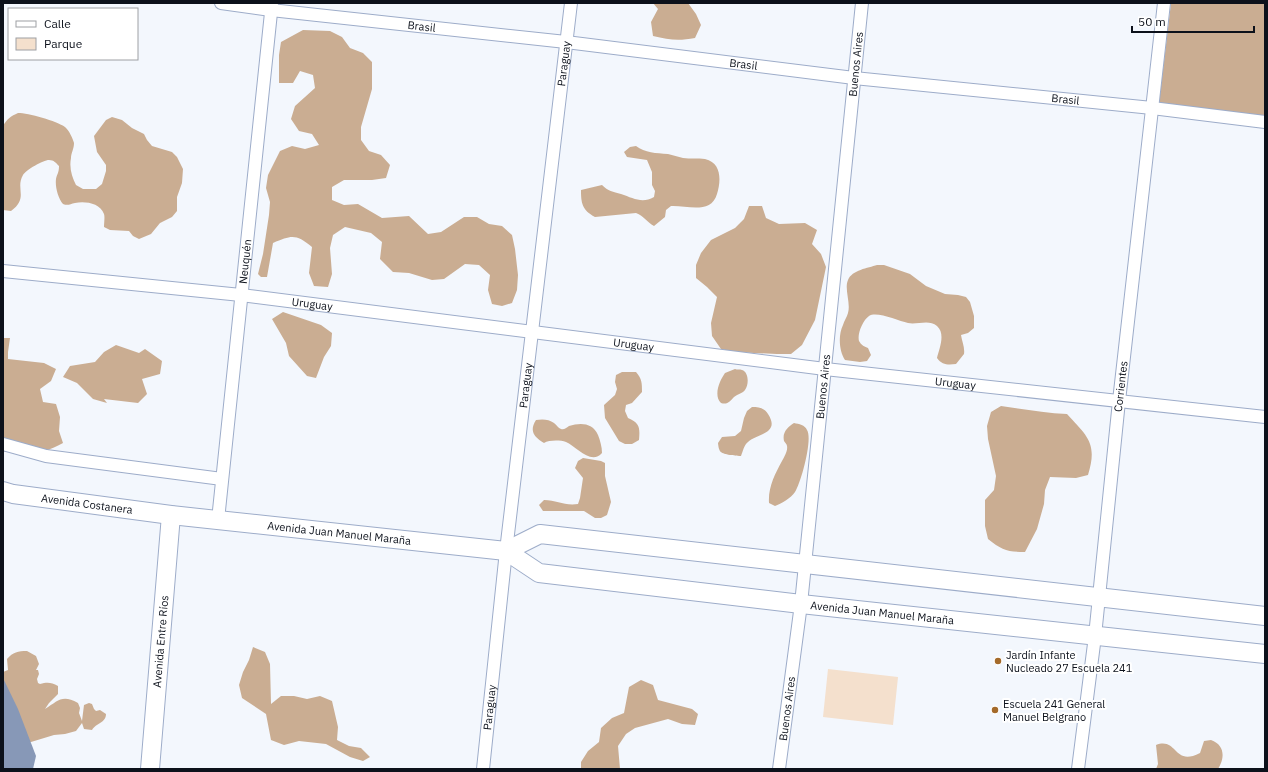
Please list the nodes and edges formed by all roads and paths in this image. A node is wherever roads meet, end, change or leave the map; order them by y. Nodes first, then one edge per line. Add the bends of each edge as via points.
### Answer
1 (221, 3) edge
2 (571, 3) edge
3 (862, 3) edge
4 (1164, 3) edge
5 (272, 6) edge
6 (566, 42) junction
7 (854, 78) junction
8 (1152, 108) junction
9 (1265, 122) edge
10 (3, 271) edge
11 (241, 295) junction
12 (532, 332) junction
13 (825, 369) junction
14 (1119, 401) junction
15 (1265, 417) edge
16 (3, 444) edge
17 (222, 479) junction
18 (3, 491) edge
19 (171, 515) junction
20 (218, 520) junction
21 (506, 551) junction
22 (805, 564) junction
23 (1099, 597) junction
24 (801, 604) junction
25 (1265, 616) edge
26 (1095, 636) junction
27 (1265, 654) edge
28 (150, 769) edge
29 (482, 769) edge
30 (779, 769) edge
31 (1078, 769) edge

1 - 5 street, Brasil
2 - 6 street, Paraguay
3 - 7 street, Buenos Aires
4 - 8 street, Corrientes
5 - 6 street, Brasil
5 - 11 street, Neuquén
6 - 7 street, Brasil
6 - 12 street, Paraguay
7 - 8 street, Brasil
7 - 13 street, Buenos Aires
8 - 9 street, Brasil
8 - 14 street, Corrientes
10 - 11 street, Uruguay
11 - 12 street, Uruguay
11 - 17 street, Neuquén
12 - 13 street, Uruguay
12 - 21 street, Paraguay
13 - 14 street, Uruguay
13 - 22 street, Buenos Aires
14 - 15 street, Uruguay
14 - 23 street, Corrientes
16 - 17 street via 46,456
17 - 20 street, Neuquén
18 - 19 street, Avenida Costanera
19 - 20 street, Avenida Juan Manuel Maraña
19 - 28 street, Avenida Entre Ríos
20 - 21 street, Avenida Juan Manuel Maraña
21 - 22 street via 540,534
21 - 24 street, Avenida Juan Manuel Maraña via 539,573
21 - 29 street, Paraguay
22 - 23 street
22 - 24 street, Buenos Aires
23 - 25 street
23 - 26 street, Corrientes
24 - 26 street, Avenida Juan Manuel Maraña
24 - 30 street, Buenos Aires
26 - 27 street, Avenida Juan Manuel Maraña
26 - 31 street, Corrientes

